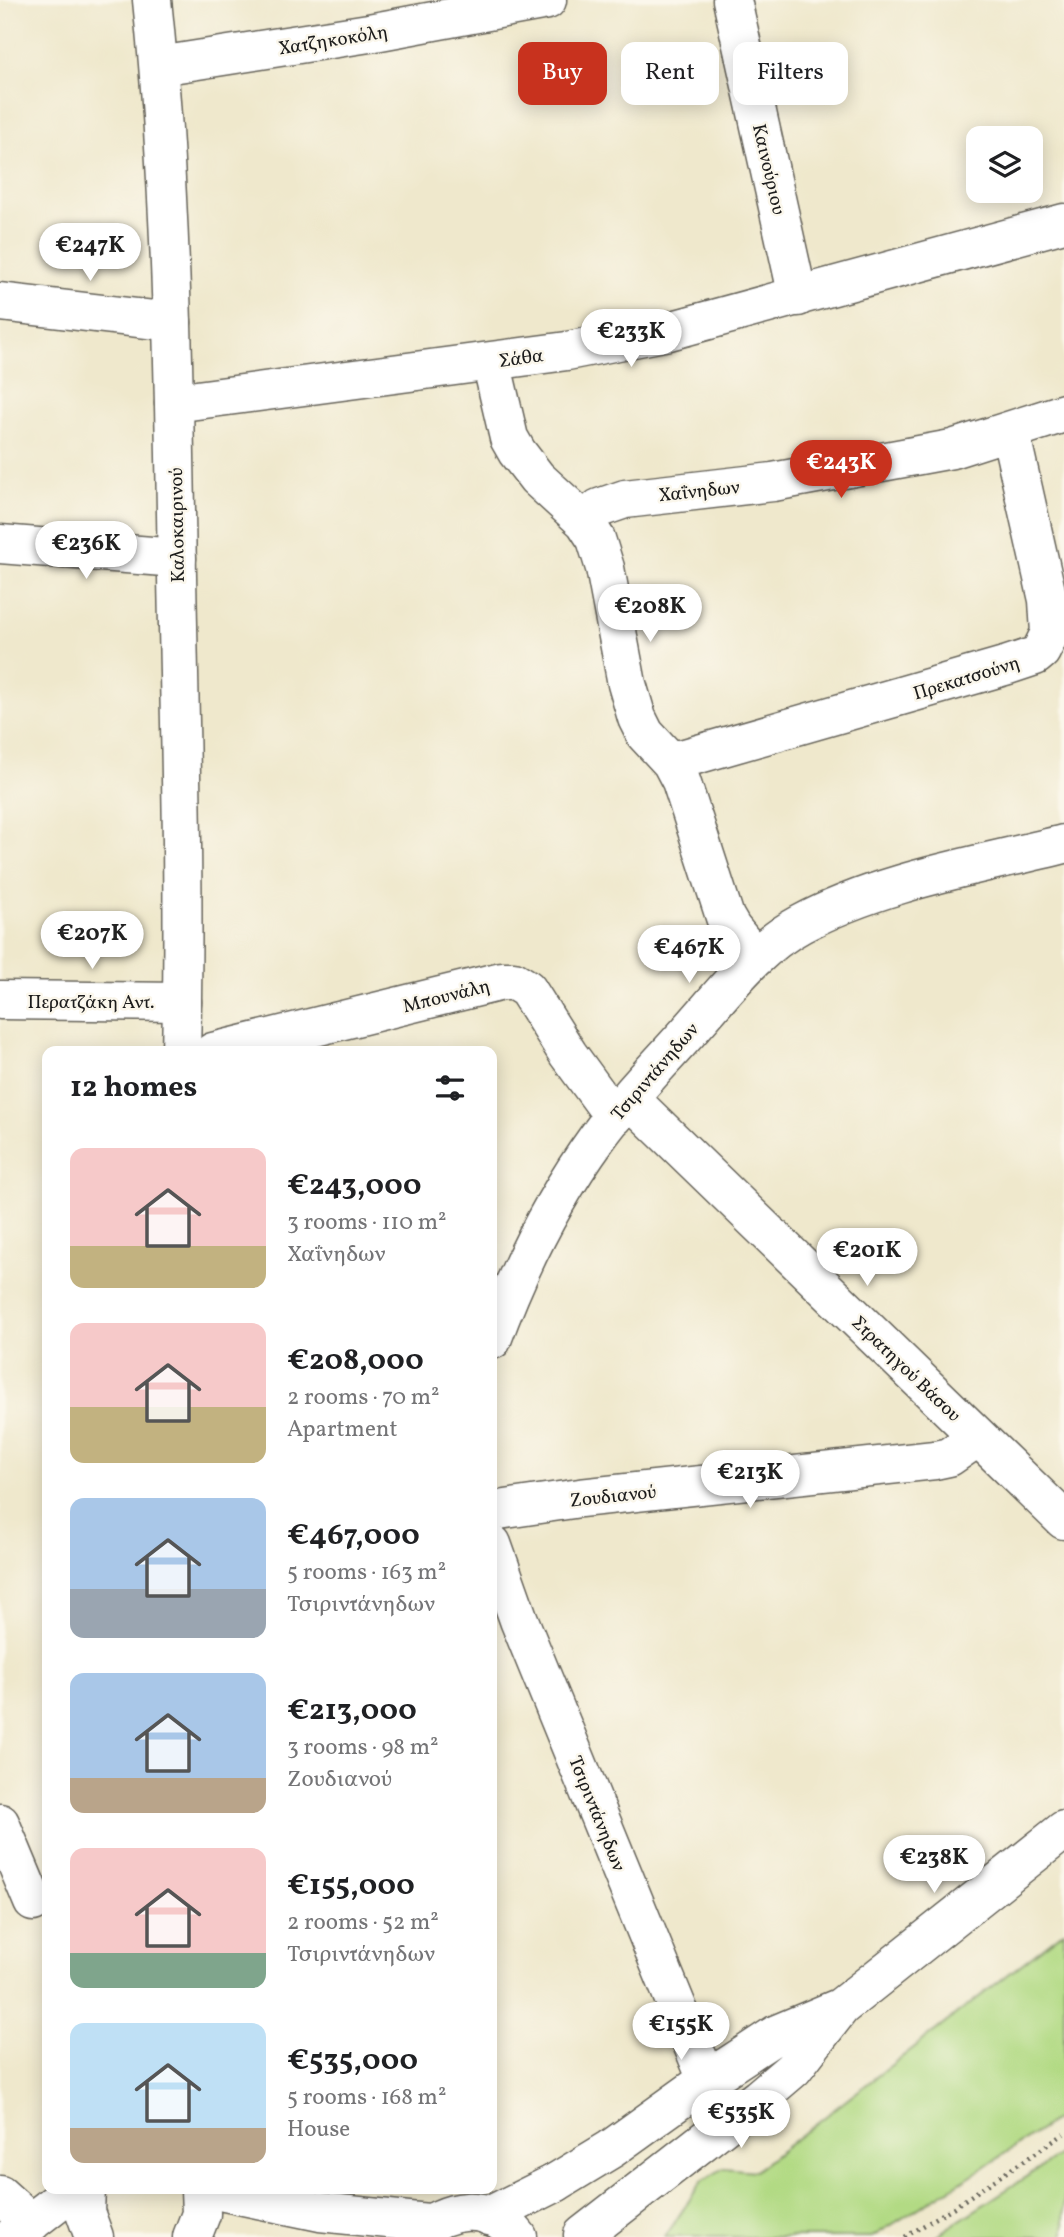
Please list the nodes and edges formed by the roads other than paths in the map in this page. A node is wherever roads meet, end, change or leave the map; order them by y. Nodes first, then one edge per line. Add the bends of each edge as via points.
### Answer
1 (152, 0) edge
2 (547, 0) edge
3 (732, 0) edge
4 (159, 66) junction
5 (1064, 223) edge
6 (798, 297) junction
7 (0, 302) edge
8 (172, 322) junction
9 (491, 361) junction
10 (174, 403) junction
11 (1064, 413) edge
12 (1010, 431) junction
13 (585, 523) junction
14 (0, 544) edge
15 (177, 558) junction
16 (671, 762) junction
17 (1064, 844) edge
18 (755, 957) junction
19 (0, 1000) edge
20 (183, 1002) junction
21 (181, 1046) edge
22 (238, 1046) edge
23 (621, 1108) junction
24 (497, 1326) edge
25 (978, 1437) junction
26 (497, 1510) edge
27 (1064, 1520) edge
28 (497, 1558) edge
29 (0, 1823) edge
30 (1064, 1830) edge
31 (27, 1900) edge
32 (841, 2007) junction
33 (708, 2080) junction
34 (68, 2194) edge
35 (86, 2194) edge
36 (201, 2194) edge
37 (234, 2194) edge
38 (0, 2195) edge
39 (503, 2226) edge
40 (22, 2230) edge
41 (421, 2230) edge
42 (582, 2236) edge
43 (94, 2237) edge
44 (192, 2237) edge

1 - 4 street, Καλοκαιρινού
2 - 4 street, Χατζηκοκόλη
3 - 6 street, Καινούριου
4 - 8 street, Καλοκαιρινού
5 - 6 street, Σάθα
6 - 9 street, Σάθα via 669,331
7 - 8 street
8 - 10 street, Καλοκαιρινού
9 - 10 street, Σάθα
9 - 13 street via 509,438 517,452 537,478
10 - 15 street, Καλοκαιρινού
11 - 12 street, Χαΐνηδων
12 - 13 street, Χαΐνηδων via 952,449 773,482 625,499 599,508
12 - 16 street, Πρεκατσούνη via 1048,600 1050,633 1041,651 1008,666
13 - 16 street via 596,539 605,568 636,718
14 - 15 street
15 - 20 street, Καλοκαιρινού
16 - 18 street via 689,800 725,917
17 - 18 street, Τσιριντάνηδων via 848,902 800,925
18 - 23 street, Τσιριντάνηδων
19 - 20 street, Περατζάκη Αντ.
20 - 21 street, Καλοκαιρινού
22 - 23 street, Μπουνάλη via 514,981 527,989 568,1054
23 - 24 street, Τσιριντάνηδων via 596,1139 538,1235
23 - 25 street, Στρατηγού Βάσου
25 - 26 street, Ζουδιανού via 949,1457 935,1460
25 - 27 street, Στρατηγού Βάσου
28 - 33 street, Τσιριντάνηδων
29 - 31 street
30 - 32 street
32 - 33 street via 777,2034
32 - 42 street via 793,2069
33 - 39 street via 555,2183
34 - 40 street
35 - 43 street via 85,2212
36 - 44 street via 201,2214
37 - 41 street
38 - 40 street
39 - 41 street via 466,2212 446,2214

